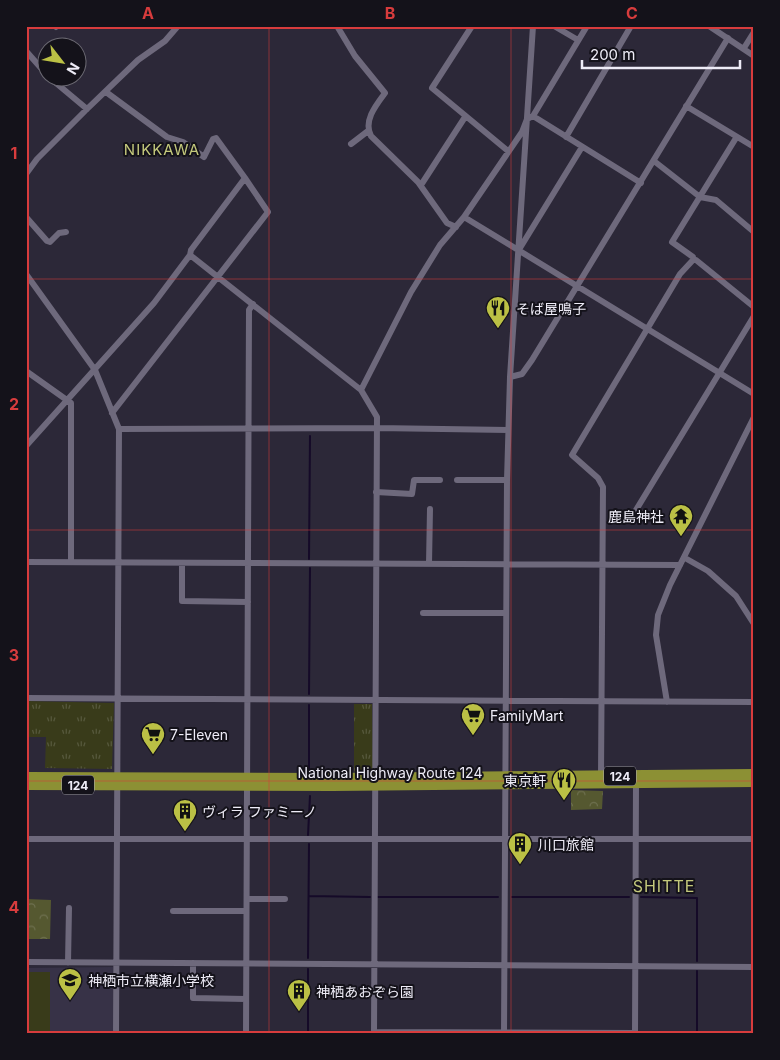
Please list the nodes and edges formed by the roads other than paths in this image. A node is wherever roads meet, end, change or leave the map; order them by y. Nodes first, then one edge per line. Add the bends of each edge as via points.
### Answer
1 (178, 26) edge
2 (338, 26) edge
3 (472, 26) edge
4 (533, 26) edge
5 (554, 26) edge
6 (587, 26) edge
7 (630, 26) edge
8 (709, 26) edge
9 (754, 32) edge
10 (728, 38) junction
11 (578, 40) junction
12 (744, 48) junction
13 (26, 51) edge
14 (754, 56) edge
15 (38, 64) edge
16 (63, 88) edge
17 (106, 92) junction
18 (686, 106) junction
19 (87, 109) junction
20 (465, 117) junction
21 (530, 117) junction
22 (368, 132) junction
23 (566, 136) junction
24 (736, 138) junction
25 (352, 144) dead end
26 (582, 147) junction
27 (754, 147) edge
28 (508, 152) junction
29 (654, 161) junction
30 (26, 174) edge
31 (245, 178) junction
32 (641, 182) junction
33 (421, 185) junction
34 (700, 197) junction
35 (26, 217) edge
36 (464, 217) junction
37 (456, 227) junction
38 (66, 232) dead end
39 (754, 232) edge
40 (518, 251) junction
41 (190, 254) junction
42 (693, 260) junction
43 (26, 274) edge
44 (218, 277) junction
45 (576, 286) junction
46 (253, 304) junction
47 (754, 307) edge
48 (754, 316) edge
49 (648, 330) junction
50 (95, 370) junction
51 (26, 371) edge
52 (720, 374) junction
53 (510, 377) junction
54 (361, 390) junction
55 (754, 394) edge
56 (68, 402) junction
57 (112, 413) junction
58 (754, 417) edge
59 (248, 428) junction
60 (377, 428) junction
61 (119, 429) junction
62 (508, 430) junction
63 (26, 446) edge
64 (440, 480) dead end
65 (457, 480) dead end
66 (507, 480) junction
67 (376, 492) junction
68 (430, 509) dead end
69 (636, 510) dead end
70 (685, 558) junction
71 (26, 562) edge
72 (71, 562) junction
73 (119, 563) junction
74 (182, 563) junction
75 (248, 563) junction
76 (376, 563) junction
77 (429, 564) junction
78 (506, 564) junction
79 (602, 564) junction
80 (680, 565) junction
81 (248, 602) junction
82 (423, 613) dead end
83 (506, 613) junction
84 (754, 624) edge
85 (26, 698) edge
86 (118, 699) junction
87 (247, 700) junction
88 (376, 700) junction
89 (506, 701) junction
90 (602, 701) junction
91 (667, 702) junction
92 (754, 702) edge
93 (754, 774) edge
94 (601, 776) junction
95 (26, 777) edge
96 (505, 780) junction
97 (118, 782) junction
98 (247, 782) junction
99 (374, 782) junction
100 (754, 782) edge
101 (636, 783) junction
102 (26, 785) edge
103 (26, 839) edge
104 (118, 839) junction
105 (246, 839) junction
106 (375, 839) junction
107 (635, 839) junction
108 (754, 839) edge
109 (505, 840) junction
110 (246, 899) junction
111 (285, 899) dead end
112 (69, 908) dead end
113 (173, 912) dead end
114 (246, 912) junction
115 (26, 962) edge
116 (68, 963) junction
117 (117, 963) junction
118 (193, 963) junction
119 (246, 964) junction
120 (374, 964) junction
121 (504, 965) junction
122 (635, 965) junction
123 (754, 967) edge
124 (246, 999) junction
125 (374, 1033) edge
126 (504, 1033) edge
127 (116, 1034) edge
128 (246, 1034) edge
129 (635, 1034) edge

1 - 17 street via 166,41 138,60
2 - 22 street via 355,56 385,93 370,115
3 - 20 street via 432,88
4 - 21 street
5 - 11 street
6 - 11 street
7 - 23 street
8 - 10 street
9 - 12 street
10 - 12 street
10 - 18 street
11 - 21 street
12 - 14 street
13 - 15 street
16 - 19 street
17 - 19 street
17 - 31 street via 167,137 183,142 204,157 216,138
18 - 24 street
18 - 29 street
19 - 30 street
20 - 28 street
20 - 33 street
21 - 23 street
21 - 28 street
21 - 40 street
22 - 25 street
22 - 33 street
23 - 26 street
24 - 27 street
24 - 34 street
26 - 32 street
26 - 40 street
28 - 36 street
29 - 32 street
29 - 34 street
31 - 41 street
31 - 44 street via 268,212
32 - 45 street
33 - 37 street via 436,212 446,223
34 - 39 street via 716,200
34 - 42 street via 672,242 693,256
35 - 38 street via 47,241
36 - 37 street
36 - 40 street
37 - 54 street via 440,245 411,292
40 - 45 street
40 - 53 street
41 - 44 street
41 - 50 street via 154,303
42 - 47 street
42 - 49 street via 680,274
43 - 50 street
44 - 46 street
44 - 57 street
45 - 49 street
45 - 53 street via 522,374
46 - 54 street
46 - 59 street via 249,310
48 - 52 street
49 - 52 street
49 - 79 street via 572,455 603,486
50 - 56 street
50 - 57 street
51 - 56 street
52 - 55 street
52 - 69 street
53 - 62 street
54 - 60 street via 377,417
56 - 63 street
56 - 72 street via 71,403
57 - 61 street
58 - 70 street
59 - 60 street
59 - 61 street
59 - 75 street
60 - 62 street
60 - 67 street
61 - 73 street
62 - 66 street
64 - 67 street via 414,480 412,494
65 - 66 street
66 - 78 street
67 - 76 street
68 - 77 street
70 - 80 street
70 - 84 street via 708,571 736,596
71 - 72 street
72 - 73 street
73 - 74 street
73 - 86 street
74 - 75 street
74 - 81 street via 182,601
75 - 76 street
75 - 81 street
76 - 77 street
76 - 88 street
77 - 78 street
78 - 79 street
78 - 83 street
79 - 80 street
79 - 90 street
80 - 91 street via 658,615 656,635
81 - 87 street
82 - 83 street
83 - 89 street
85 - 86 street
86 - 87 street
86 - 97 street
87 - 88 street
87 - 98 street
88 - 89 street
88 - 99 street
89 - 90 street
89 - 96 street
90 - 91 street
90 - 94 street
91 - 92 street
93 - 94 highway, National Highway Route 124 / 124
94 - 96 highway, National Highway Route 124 / 124
95 - 97 highway, National Highway Route 124 / 124
96 - 99 highway, National Highway Route 124 / 124
96 - 101 highway, National Highway Route 124 / 124
96 - 109 street
97 - 98 highway, National Highway Route 124 / 124
97 - 102 highway, National Highway Route 124 / 124
97 - 104 street
98 - 99 highway, National Highway Route 124 / 124
98 - 105 street
99 - 106 street
100 - 101 highway, National Highway Route 124 / 124
101 - 107 street
103 - 104 street
104 - 105 street
104 - 117 street
105 - 106 street
105 - 110 street
106 - 109 street
106 - 120 street
107 - 108 street
107 - 109 street
107 - 122 street
109 - 121 street
110 - 111 street
110 - 114 street
112 - 116 street
113 - 114 street
114 - 119 street
115 - 116 street
116 - 117 street
117 - 118 street
117 - 127 street
118 - 119 street
118 - 124 street via 193,998
119 - 120 street
119 - 124 street
120 - 121 street
120 - 125 street
121 - 122 street
121 - 126 street
122 - 123 street
122 - 129 street
124 - 128 street
125 - 126 street
126 - 129 street

